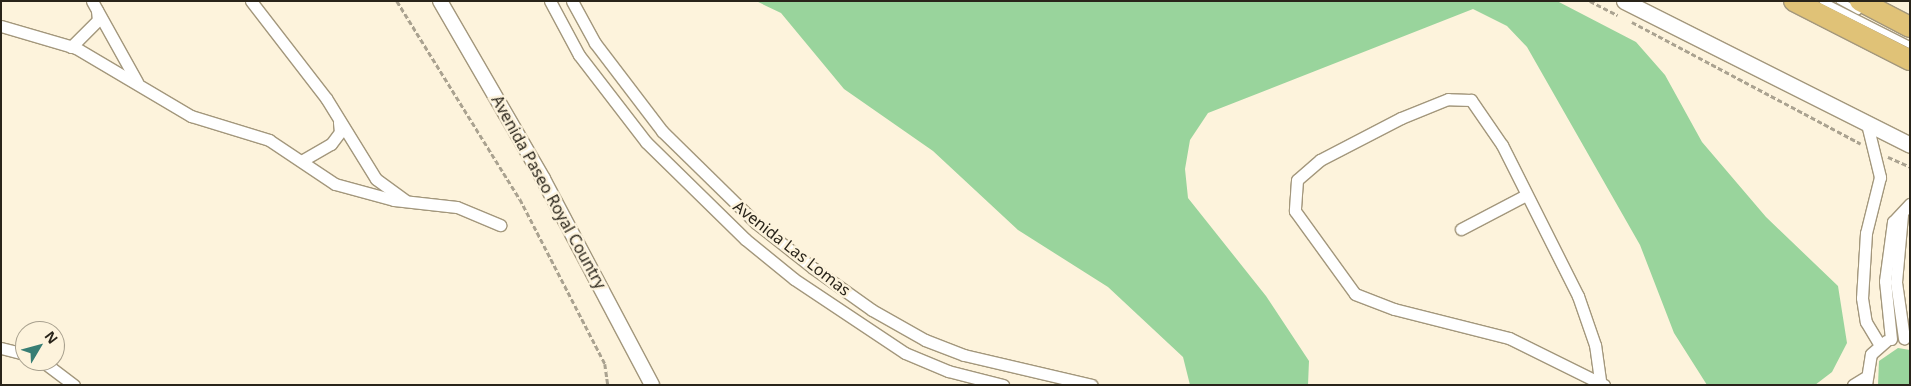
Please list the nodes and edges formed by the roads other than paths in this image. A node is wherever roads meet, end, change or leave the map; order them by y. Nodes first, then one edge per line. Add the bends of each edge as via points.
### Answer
1 (251, 1) edge
2 (440, 1) edge
3 (550, 1) edge
4 (572, 1) edge
5 (1624, 1) edge
6 (1794, 1) edge
7 (1823, 1) edge
8 (1840, 1) edge
9 (1860, 1) edge
10 (94, 6) edge
11 (1, 26) edge
12 (1910, 26) edge
13 (1910, 36) edge
14 (1910, 45) edge
15 (72, 47) junction
16 (1910, 60) edge
17 (137, 84) junction
18 (339, 120) junction
19 (1867, 124) junction
20 (1910, 145) edge
21 (303, 160) junction
22 (1526, 195) junction
23 (405, 201) junction
24 (1910, 204) edge
25 (1902, 214) junction
26 (500, 225) dead end
27 (1461, 229) dead end
28 (1885, 281) junction
29 (1862, 284) junction
30 (1892, 339) junction
31 (1907, 339) edge
32 (1880, 345) junction
33 (1, 348) edge
34 (15, 352) edge
35 (55, 371) edge
36 (1865, 381) edge
37 (1602, 382) edge
38 (74, 385) edge
39 (652, 385) edge
40 (1003, 385) edge
41 (1092, 385) edge
42 (1853, 385) edge

1 - 18 street
2 - 39 street, Avenida Paseo Royal Country via 543,179
3 - 40 street, Avenida Las Lomas via 579,55 646,142 745,239 794,279 905,353 948,372
4 - 41 street, Avenida Las Lomas via 595,42 662,131 756,223 813,268 872,310 925,340 964,355
5 - 19 main road
6 - 16 highway
7 - 14 lane
8 - 13 lane
9 - 12 highway
10 - 15 street via 98,20
10 - 17 street
11 - 15 street
15 - 17 street
17 - 21 street via 191,116 269,140
18 - 21 street via 340,132 331,144
18 - 23 street via 376,179
19 - 20 main road
19 - 29 street via 1877,152 1880,177 1866,232
21 - 23 street via 335,184
22 - 27 street
22 - 37 street via 1578,296 1595,345
22 - 37 street via 1480,108 1460,97 1401,118 1320,160 1297,180 1294,196 1295,212 1304,227 1355,294 1394,308 1509,338
23 - 26 street via 457,207
24 - 25 street
25 - 28 street via 1893,222
25 - 31 street via 1896,282
28 - 29 street
28 - 30 street
29 - 32 street via 1866,322
30 - 31 street
30 - 32 street
32 - 36 street via 1865,365
33 - 34 street
35 - 38 street
36 - 42 street

